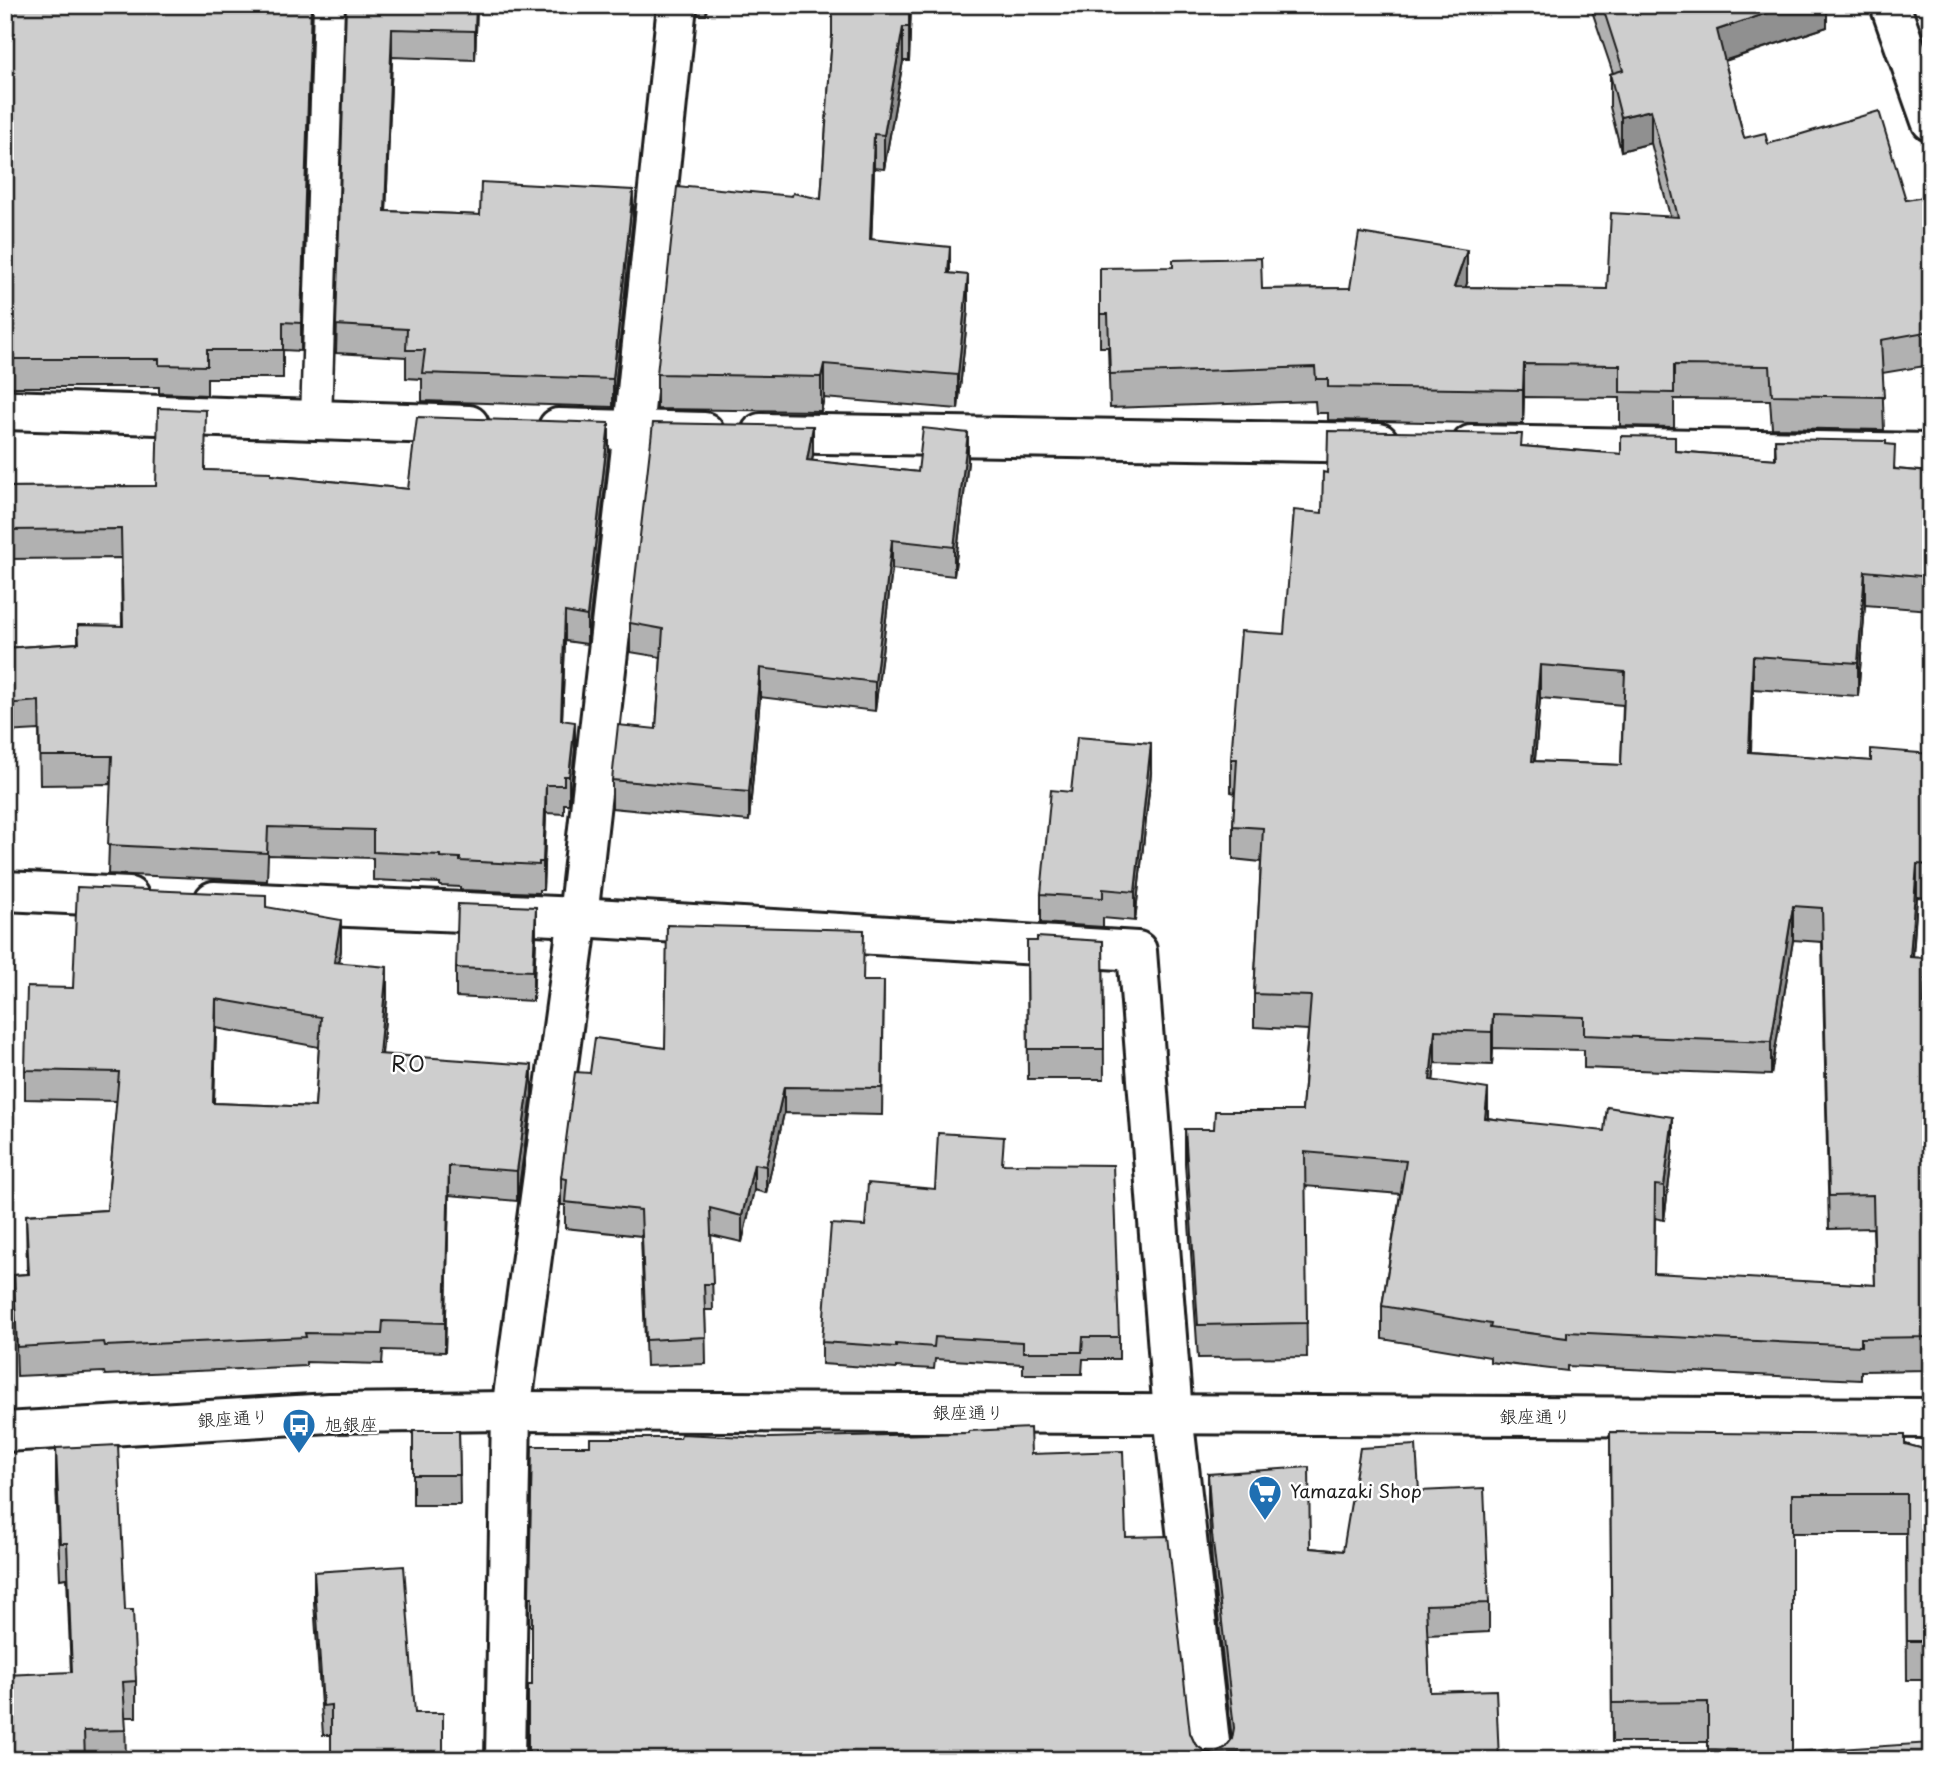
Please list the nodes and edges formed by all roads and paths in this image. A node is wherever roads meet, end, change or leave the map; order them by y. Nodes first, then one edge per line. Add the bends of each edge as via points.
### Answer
1 (329, 5) edge
2 (677, 5) edge
3 (1890, 5) edge
4 (1931, 121) edge
5 (5, 410) edge
6 (316, 420) junction
7 (633, 430) junction
8 (1931, 453) edge
9 (5, 891) edge
10 (578, 918) junction
11 (511, 1411) junction
12 (1173, 1414) junction
13 (1931, 1418) edge
14 (5, 1432) edge
15 (505, 1760) edge
16 (1212, 1760) edge

1 - 6 lane
2 - 7 street
3 - 4 street
5 - 6 street
6 - 7 street
7 - 8 street
7 - 10 street
9 - 10 street
10 - 11 street
10 - 12 street via 1137,951
11 - 12 street, 銀座通り
11 - 14 street, 銀座通り via 330,1413
11 - 15 street
12 - 13 street, 銀座通り
12 - 16 street

